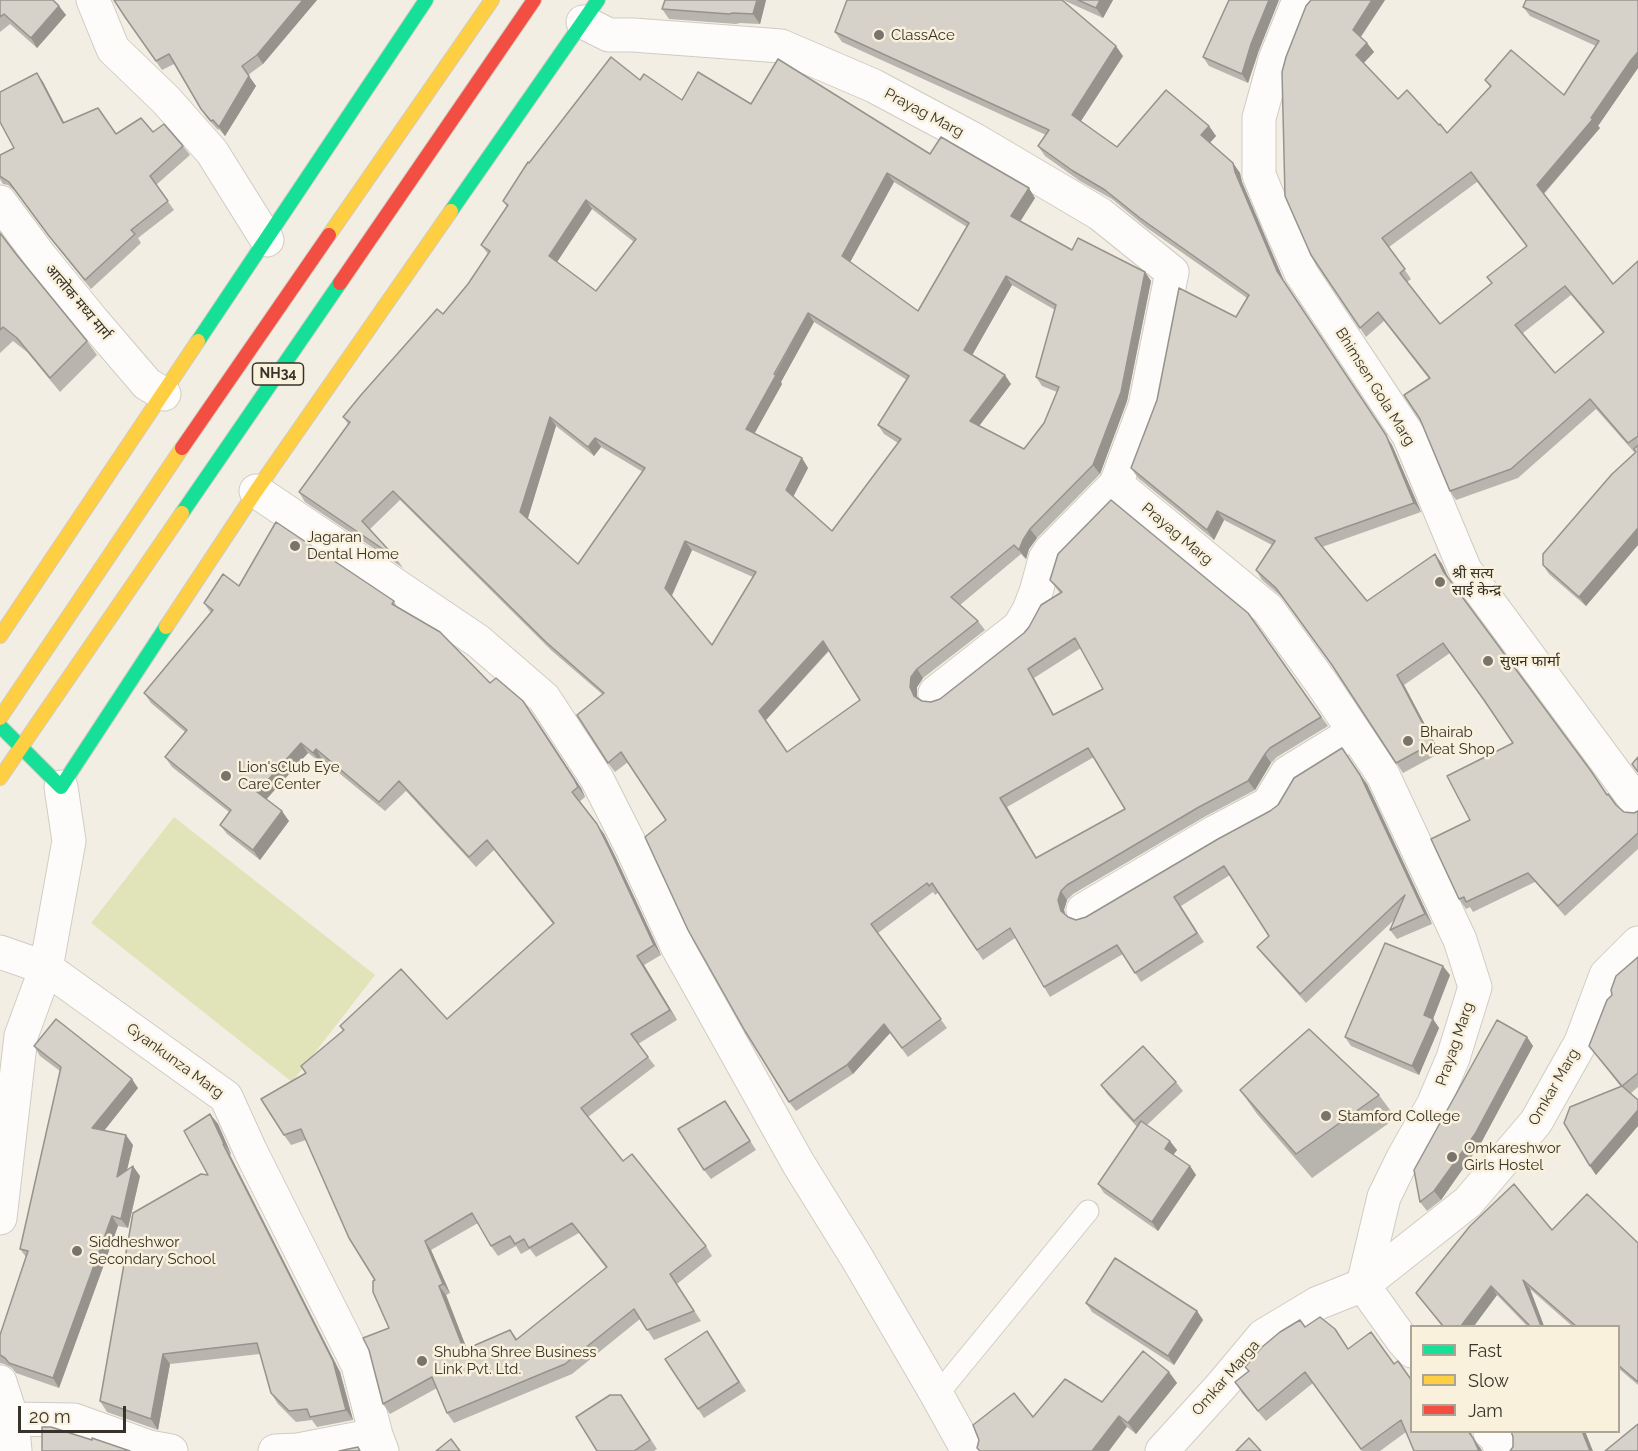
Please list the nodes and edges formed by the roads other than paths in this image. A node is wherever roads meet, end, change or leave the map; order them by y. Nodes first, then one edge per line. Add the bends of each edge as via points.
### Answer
1 (93, 0) edge
2 (426, 0) edge
3 (492, 0) edge
4 (534, 0) edge
5 (1299, 0) edge
6 (591, 11) edge
7 (0, 202) edge
8 (267, 240) junction
9 (164, 394) junction
10 (1116, 484) junction
11 (256, 491) junction
12 (0, 636) edge
13 (935, 693) dead end
14 (0, 718) edge
15 (0, 726) edge
16 (1354, 732) junction
17 (22, 747) junction
18 (0, 778) edge
19 (61, 787) junction
20 (1638, 804) edge
21 (1083, 910) dead end
22 (1638, 943) edge
23 (0, 952) edge
24 (46, 968) junction
25 (1088, 1211) dead end
26 (0, 1218) edge
27 (1363, 1285) junction
28 (1410, 1349) edge
29 (0, 1382) edge
30 (937, 1395) junction
31 (12, 1419) junction
32 (1492, 1433) edge
33 (379, 1443) edge
34 (15, 1451) edge
35 (171, 1451) edge
36 (275, 1451) edge
37 (968, 1451) edge
38 (1162, 1451) edge
39 (1501, 1451) edge

1 - 8 street via 113,50 166,100 212,152
2 - 8 main road
3 - 14 main road, NH34
4 - 17 main road, NH34
5 - 20 street, Bhimsen Gola Marg via 1275,60 1259,117 1259,175 1278,221 1301,273 1409,436 1465,570
6 - 10 street, Prayag Marg via 609,35 781,46 874,86 1100,214 1172,272 1145,406
6 - 11 main road
7 - 9 street, आलोक मध्य मार्ग via 93,321 147,384
8 - 9 main road
9 - 12 main road
10 - 13 street via 1050,551 1019,627
10 - 16 street, Prayag Marg via 1268,609
11 - 19 main road
11 - 30 street via 478,641 544,698 597,779 678,948 798,1163
15 - 17 main road
16 - 21 street via 1287,773 1268,804
16 - 27 street, Prayag Marg via 1383,775 1460,940 1475,987 1453,1058 1384,1197
17 - 18 main road, NH34
17 - 19 main road
19 - 24 street via 69,841
22 - 27 street, Omkar Marg via 1606,975 1581,1042 1536,1122 1468,1202
23 - 24 street, Gyankunza Marg
24 - 26 street via 21,1036
24 - 33 street, Gyankunza Marg via 226,1097 358,1365
25 - 30 lane
27 - 28 street
27 - 38 street, Omkar Marga via 1318,1303 1263,1336
29 - 31 street
30 - 37 street
31 - 34 street
31 - 35 street via 74,1420
32 - 39 street
33 - 36 street

